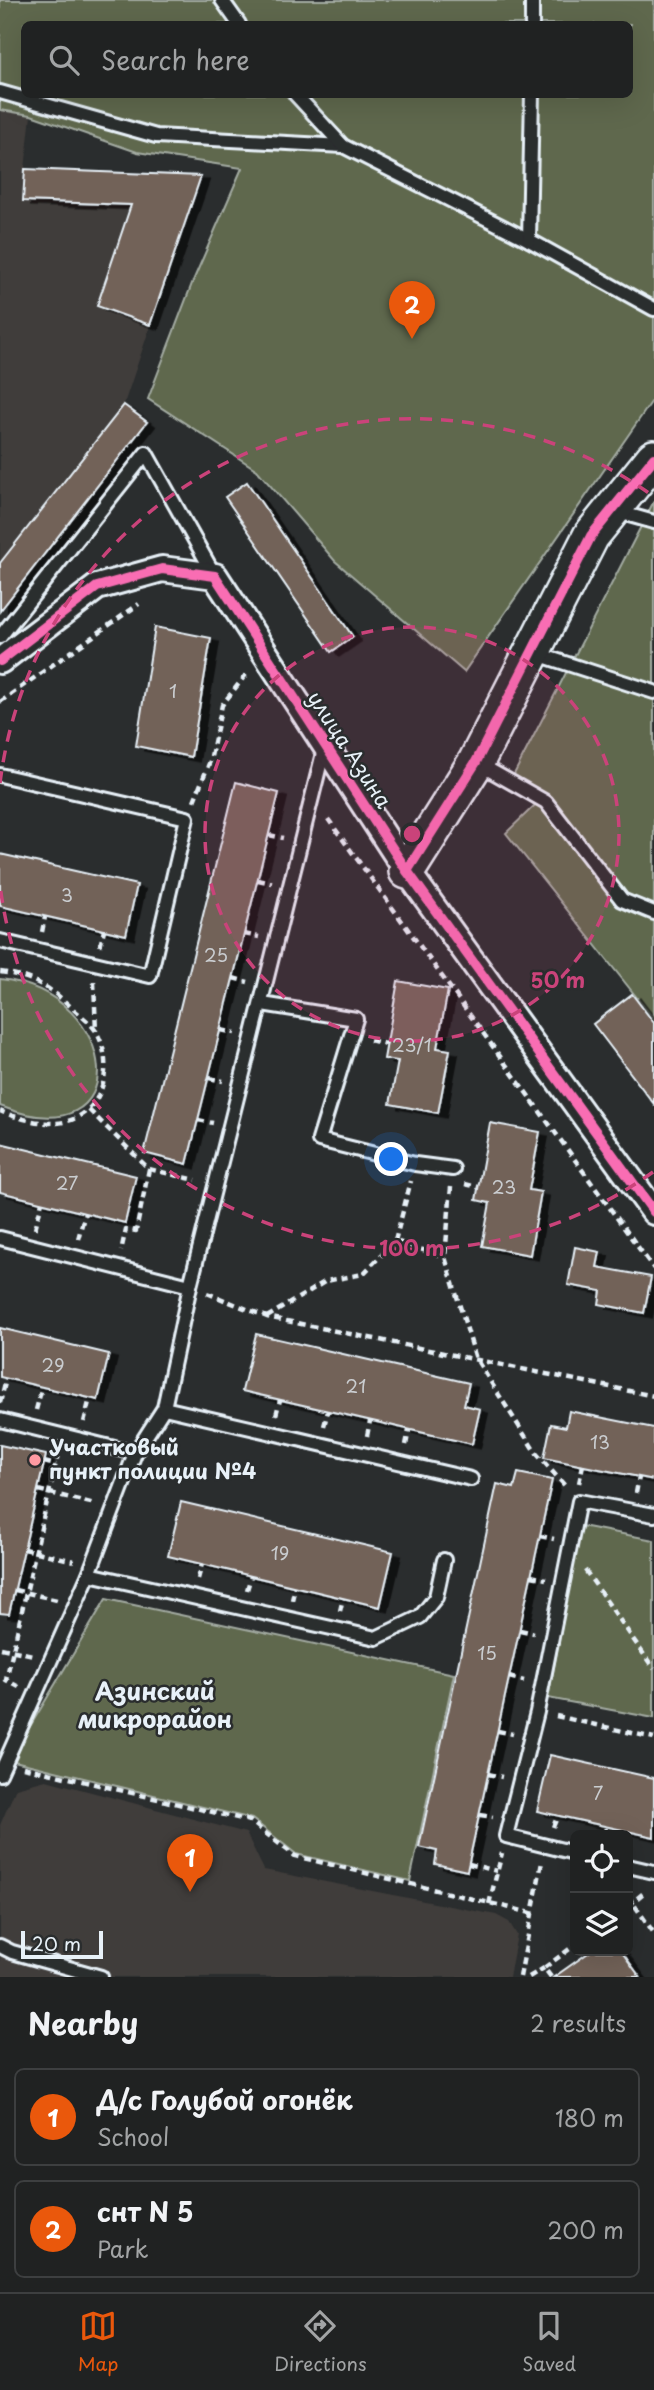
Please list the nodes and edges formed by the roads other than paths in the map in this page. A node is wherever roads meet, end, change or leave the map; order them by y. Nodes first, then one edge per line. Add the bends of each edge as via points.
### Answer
1 (222, 0) edge
2 (532, 0) edge
3 (237, 21) edge
4 (532, 21) edge
5 (0, 92) edge
6 (21, 98) edge
7 (21, 98) edge
8 (299, 98) edge
9 (532, 98) edge
10 (343, 146) junction
11 (529, 240) junction
12 (654, 309) edge
13 (654, 458) edge
14 (611, 510) junction
15 (654, 522) edge
16 (215, 576) junction
17 (0, 637) edge
18 (534, 653) junction
19 (0, 661) edge
20 (654, 692) edge
21 (324, 749) junction
22 (476, 762) junction
23 (0, 775) edge
24 (407, 872) junction
25 (654, 913) edge
26 (0, 941) edge
27 (262, 1004) junction
28 (453, 1169) road end
29 (654, 1212) edge
30 (0, 1238) edge
31 (190, 1286) junction
32 (164, 1408) junction
33 (0, 1420) edge
34 (135, 1453) junction
35 (471, 1479) dead end
36 (654, 1515) edge
37 (444, 1560) dead end
38 (90, 1569) junction
39 (2, 1768) edge
40 (570, 1852) edge
41 (633, 1867) edge
42 (654, 1872) edge
43 (0, 1946) edge
44 (101, 1977) edge

1 - 3 lane
2 - 4 lane
5 - 7 lane
6 - 10 lane via 156,136
8 - 10 lane
9 - 11 lane
10 - 11 lane
11 - 12 lane
13 - 14 street
14 - 15 lane
14 - 18 street via 591,536
16 - 17 lane via 146,453
16 - 19 street via 162,569 97,587
16 - 21 street, улица Азина
18 - 20 lane
18 - 22 street
21 - 24 street, улица Азина
21 - 27 lane, улица Азина
22 - 24 street
22 - 25 lane via 546,802 622,900
23 - 26 lane via 187,818 150,976
24 - 29 street, улица Азина
27 - 28 lane via 356,1019 319,1140
27 - 31 lane, улица Азина
30 - 31 lane
31 - 32 lane, улица Азина
32 - 34 lane
32 - 35 lane
33 - 34 lane
34 - 38 lane
36 - 40 lane via 579,1501 537,1712 506,1836
37 - 38 lane via 436,1597 420,1617 376,1638
38 - 39 lane
41 - 42 lane
43 - 44 lane

